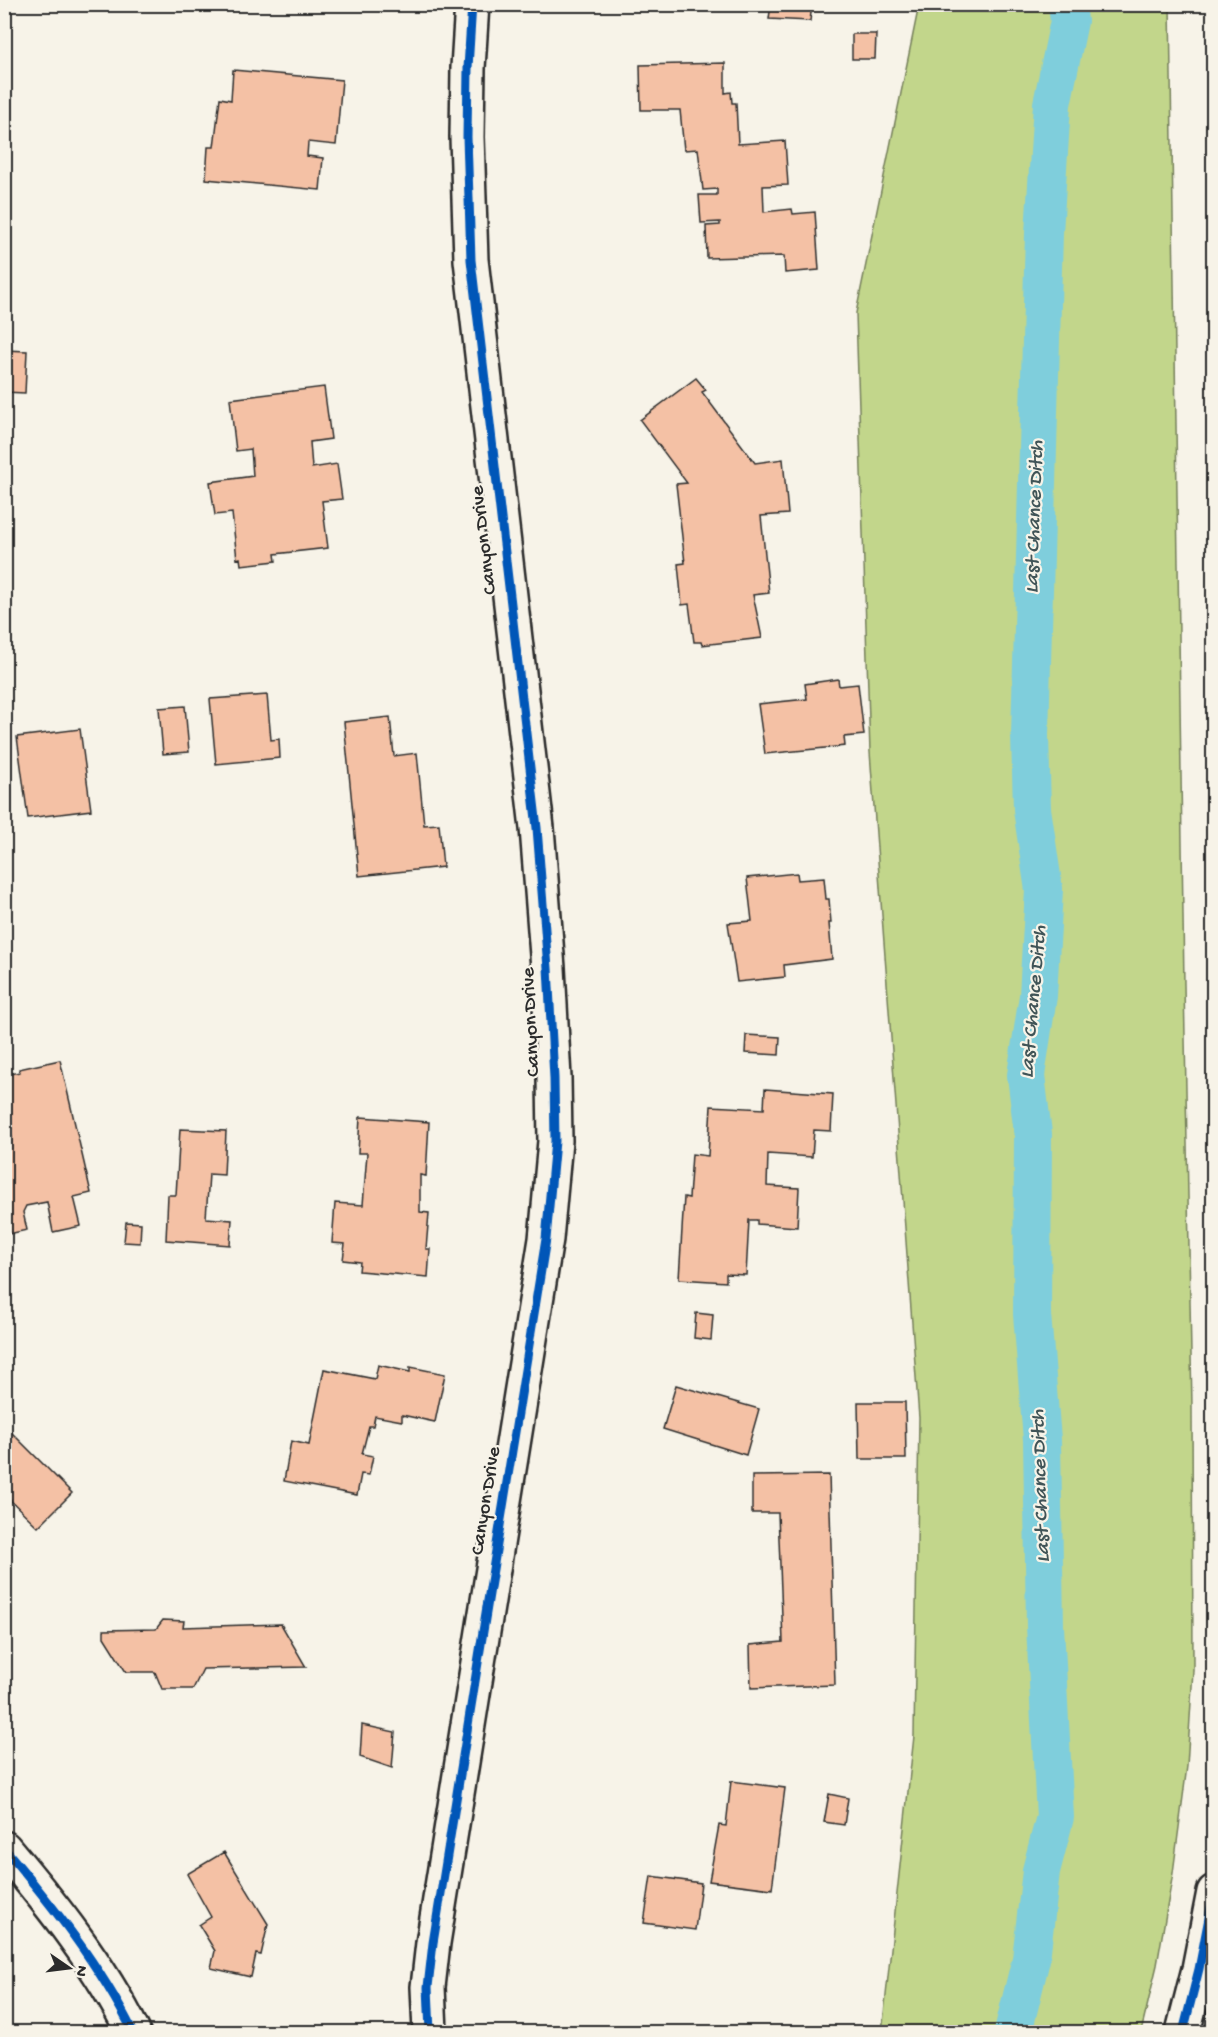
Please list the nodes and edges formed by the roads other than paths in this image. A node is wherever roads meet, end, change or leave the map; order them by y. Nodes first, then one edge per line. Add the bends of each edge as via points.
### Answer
1 (472, 4) edge
2 (4, 1848) edge
3 (1214, 1892) edge
4 (133, 2032) edge
5 (430, 2032) edge
6 (1183, 2032) edge

1 - 5 street, Canyon Drive via 467,126 471,260 537,828 555,1141 546,1239 433,1943 428,1987
2 - 4 street via 82,1947
3 - 6 street

